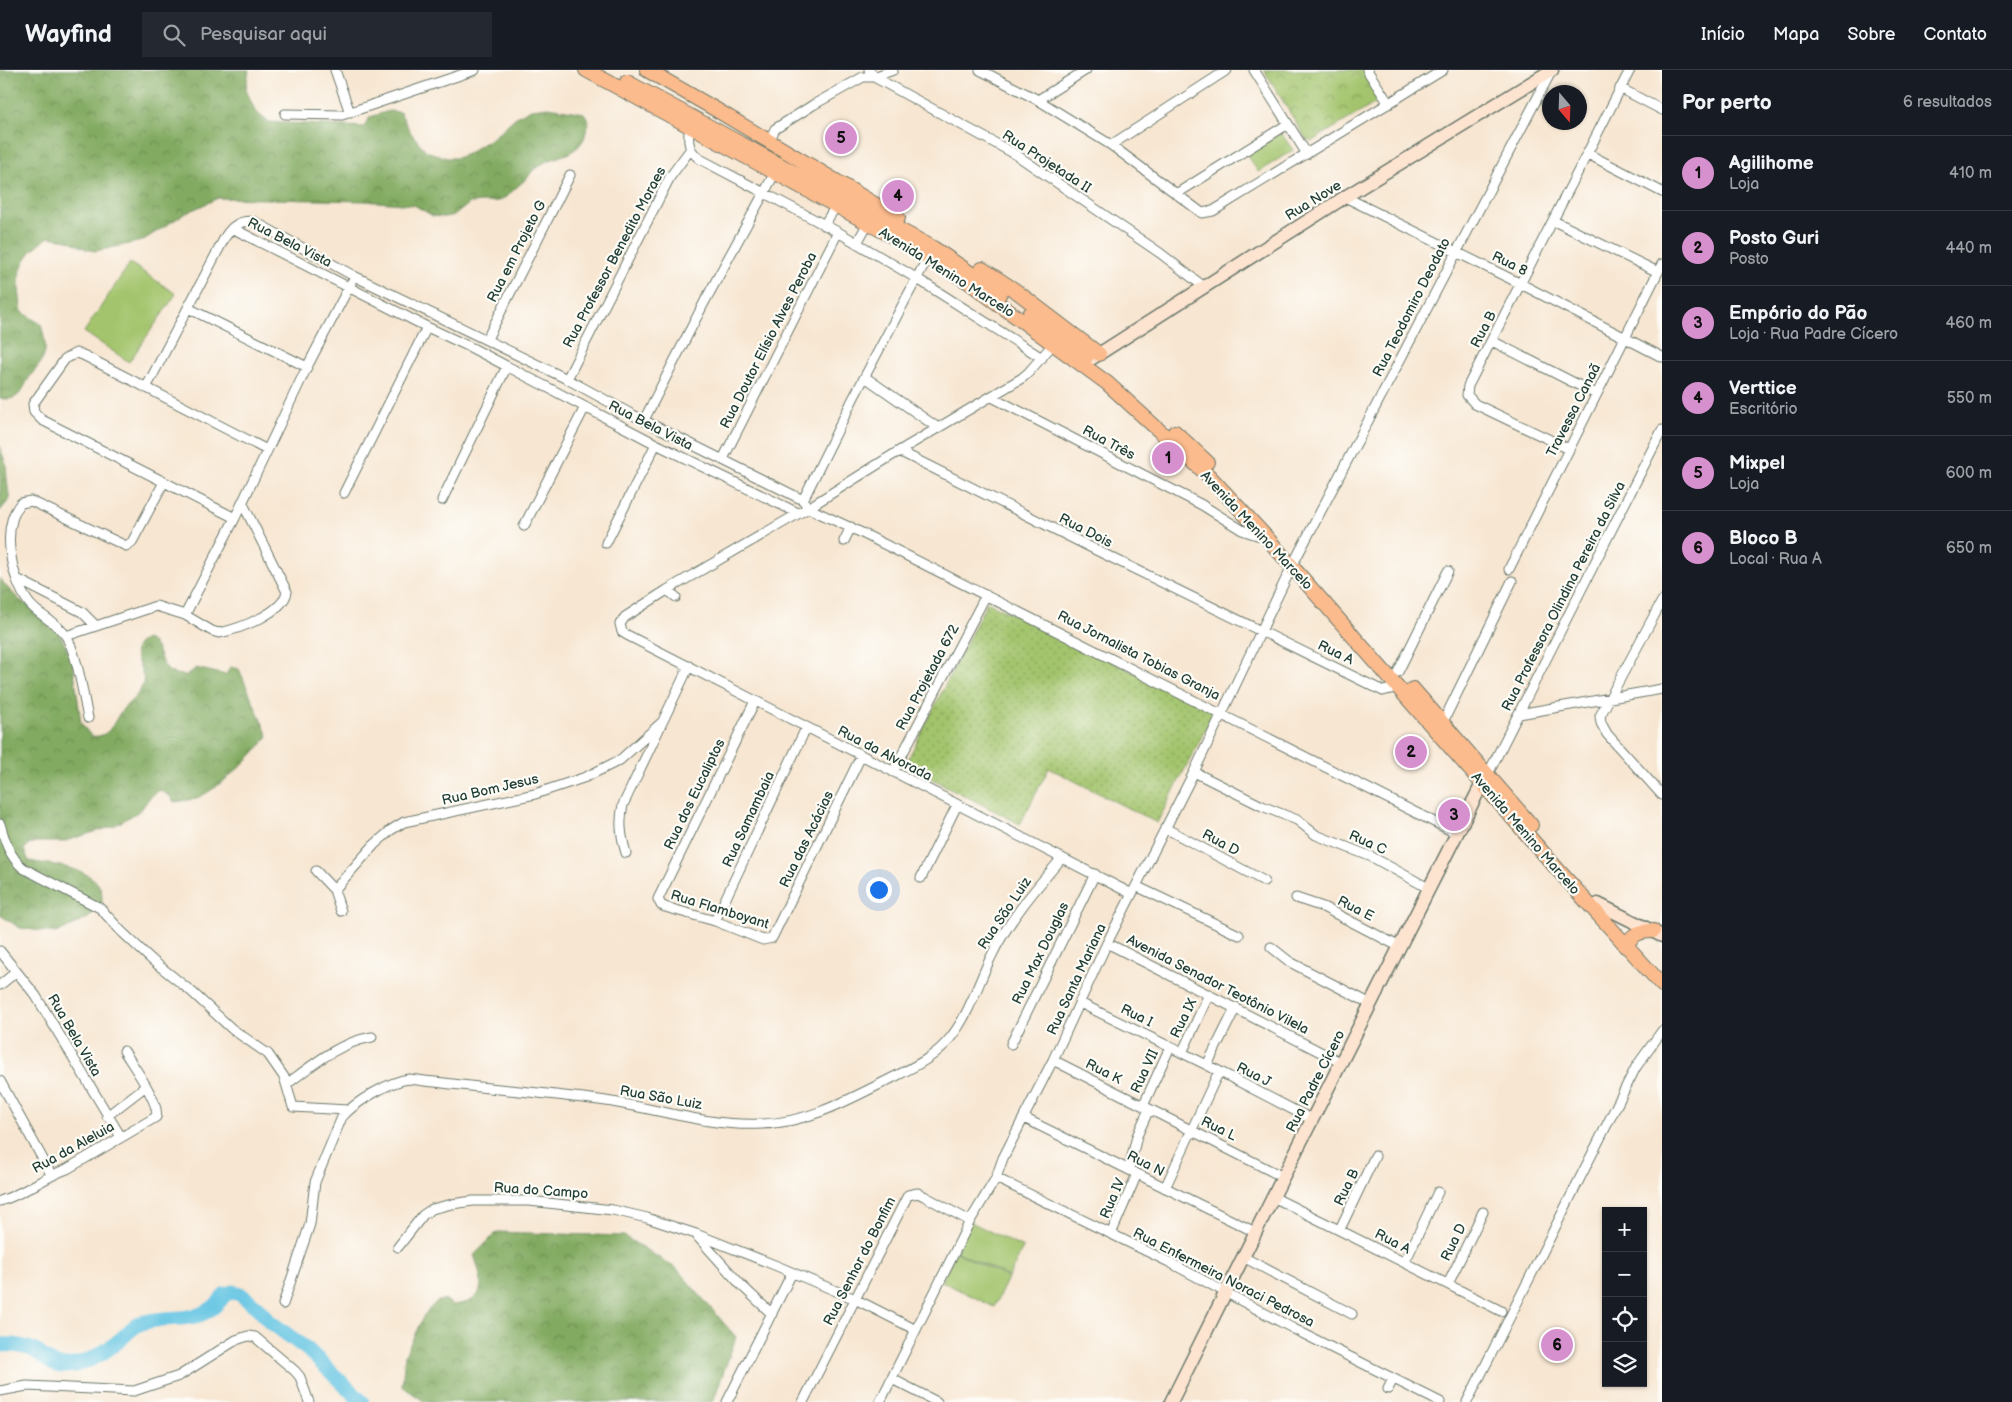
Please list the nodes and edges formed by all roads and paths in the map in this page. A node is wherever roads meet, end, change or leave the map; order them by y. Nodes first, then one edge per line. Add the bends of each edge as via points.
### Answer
1 (335, 70) edge
2 (475, 70) edge
3 (586, 70) edge
4 (605, 70) edge
5 (647, 70) edge
6 (893, 70) edge
7 (980, 70) edge
8 (1086, 70) edge
9 (1227, 70) edge
10 (1254, 70) edge
11 (1367, 70) edge
12 (1443, 70) edge
13 (1552, 70) edge
14 (1630, 70) edge
15 (869, 74) edge
16 (1620, 88) junction
17 (1038, 100) junction
18 (1389, 104) junction
19 (715, 109) junction
20 (1662, 110) edge
21 (350, 113) junction
22 (285, 114) dead end
23 (1288, 124) junction
24 (690, 127) junction
25 (769, 142) junction
26 (743, 145) junction
27 (1111, 145) junction
28 (690, 150) junction
29 (1307, 154) junction
30 (1588, 154) junction
31 (776, 166) junction
32 (570, 175) dead end
33 (763, 192) junction
34 (1662, 192) edge
35 (1176, 194) junction
36 (1345, 197) junction
37 (836, 206) junction
38 (1554, 221) junction
39 (868, 223) junction
40 (824, 225) junction
41 (232, 228) junction
42 (838, 232) junction
43 (857, 243) junction
44 (1456, 252) junction
45 (928, 257) junction
46 (1660, 268) edge
47 (354, 276) junction
48 (916, 278) junction
49 (1521, 284) junction
50 (1203, 286) junction
51 (348, 287) junction
52 (1025, 298) junction
53 (188, 308) junction
54 (1034, 317) junction
55 (427, 327) junction
56 (483, 337) junction
57 (1625, 338) junction
58 (1492, 341) junction
59 (1054, 343) junction
60 (472, 348) junction
61 (1095, 356) junction
62 (1662, 357) edge
63 (1042, 358) junction
64 (506, 366) junction
65 (307, 367) junction
66 (865, 377) junction
67 (567, 379) junction
68 (146, 388) junction
69 (1596, 394) junction
70 (992, 397) junction
71 (585, 407) junction
72 (633, 415) junction
73 (644, 420) junction
74 (938, 428) junction
75 (626, 429) junction
76 (1662, 430) edge
77 (656, 444) junction
78 (1569, 449) junction
79 (267, 450) junction
80 (899, 451) junction
81 (723, 460) junction
82 (164, 482) junction
83 (344, 493) dead end
84 (442, 500) dead end
85 (242, 502) junction
86 (805, 504) junction
87 (798, 513) junction
88 (235, 518) junction
89 (524, 526) dead end
90 (850, 527) junction
91 (1267, 538) junction
92 (844, 541) dead end
93 (606, 543) dead end
94 (1294, 562) junction
95 (1509, 568) dead end
96 (1448, 570) dead end
97 (17, 579) junction
98 (1512, 581) dead end
99 (666, 590) junction
100 (986, 595) junction
101 (676, 597) dead end
102 (1662, 602) edge
103 (185, 615) junction
104 (95, 625) junction
105 (1261, 631) junction
106 (66, 636) junction
107 (688, 666) junction
108 (1398, 672) junction
109 (1399, 687) junction
110 (1662, 689) edge
111 (1611, 697) junction
112 (755, 701) junction
113 (1222, 714) junction
114 (1519, 714) junction
115 (88, 718) dead end
116 (1443, 722) junction
117 (662, 723) junction
118 (806, 728) junction
119 (861, 756) junction
120 (893, 772) junction
121 (1194, 772) junction
122 (1485, 779) junction
123 (1662, 795) edge
124 (957, 805) junction
125 (0, 824) edge
126 (1165, 828) junction
127 (1456, 833) junction
128 (626, 853) dead end
129 (1062, 858) junction
130 (316, 872) dead end
131 (1095, 874) junction
132 (921, 878) dead end
133 (1264, 881) dead end
134 (1430, 889) junction
135 (334, 890) junction
136 (1134, 890) junction
137 (1296, 898) dead end
138 (658, 899) joint
139 (1598, 904) junction
140 (342, 911) dead end
141 (715, 921) junction
142 (1239, 934) dead end
143 (1658, 934) edge
144 (775, 935) joint
145 (1627, 942) junction
146 (1107, 943) junction
147 (1271, 947) dead end
148 (1400, 947) junction
149 (0, 951) edge
150 (15, 971) junction
151 (1662, 974) edge
152 (0, 985) edge
153 (1662, 985) edge
154 (1210, 994) junction
155 (1080, 1003) junction
156 (1371, 1004) junction
157 (1236, 1007) junction
158 (1662, 1031) edge
159 (372, 1037) dead end
160 (1011, 1044) dead end
161 (1170, 1047) junction
162 (124, 1051) dead end
163 (1182, 1053) junction
164 (1053, 1060) junction
165 (1342, 1063) junction
166 (1207, 1065) junction
167 (1218, 1071) junction
168 (0, 1081) edge
169 (287, 1084) junction
170 (146, 1086) junction
171 (1146, 1107) junction
172 (348, 1110) junction
173 (107, 1116) junction
174 (1024, 1118) junction
175 (1313, 1120) junction
176 (1191, 1130) junction
177 (120, 1137) junction
178 (1375, 1156) dead end
179 (1128, 1169) junction
180 (51, 1174) junction
181 (1137, 1174) junction
182 (1283, 1177) junction
183 (996, 1178) junction
184 (1165, 1188) junction
185 (1438, 1192) dead end
186 (1273, 1197) junction
187 (0, 1201) edge
188 (1483, 1212) dead end
189 (970, 1221) junction
190 (1340, 1229) junction
191 (1256, 1232) junction
192 (696, 1234) junction
193 (1111, 1234) junction
194 (398, 1247) dead end
195 (1243, 1257) junction
196 (1405, 1262) junction
197 (792, 1273) junction
198 (1448, 1284) junction
199 (1226, 1293) junction
200 (855, 1299) junction
201 (283, 1304) dead end
202 (1501, 1311) dead end
203 (772, 1314) junction
204 (1352, 1314) dead end
205 (916, 1330) junction
206 (892, 1379) junction
207 (1393, 1379) junction
208 (1388, 1389) dead end
209 (0, 1391) edge
210 (309, 1402) edge
211 (728, 1402) edge
212 (803, 1402) edge
213 (880, 1402) edge
214 (937, 1402) edge
215 (1171, 1402) edge
216 (1440, 1402) edge
217 (1467, 1402) edge

1 - 21 street
2 - 21 street
3 - 24 main road, Avenida Menino Marcelo
4 - 26 main road, Avenida Menino Marcelo
5 - 19 main road
6 - 15 street
7 - 17 street
8 - 17 street
9 - 27 street
10 - 23 street
11 - 18 street
12 - 18 street
13 - 36 street, Rua Nove
13 - 44 street, Rua Teodomiro Deodato
14 - 16 street, Rua B
15 - 25 street via 775,129
15 - 50 street, Rua Projetada II via 1015,154
16 - 20 street
16 - 30 street, Rua B
17 - 27 street
18 - 29 street
19 - 25 main road
19 - 26 main road
21 - 22 street via 336,116
23 - 29 street
23 - 35 street
24 - 28 street
24 - 31 main road, Avenida Menino Marcelo
25 - 31 main road
25 - 52 main road via 962,256
26 - 31 main road, Avenida Menino Marcelo
27 - 35 street
28 - 33 street via 700,159
28 - 67 street, Rua Professor Benedito Moraes via 670,177
29 - 35 street via 1208,213 1196,210
30 - 34 street
30 - 38 street, Rua B
31 - 33 street
31 - 37 main road, Avenida Menino Marcelo
31 - 54 main road, Avenida Menino Marcelo via 933,248
32 - 56 street, Rua em Projeto G
33 - 40 street
33 - 73 street
36 - 44 street, Rua 8
36 - 50 street, Rua Nove
37 - 39 main road, Avenida Menino Marcelo
37 - 40 street
38 - 46 street
38 - 49 street, Rua B
39 - 43 street
39 - 45 main road, Avenida Menino Marcelo
40 - 42 street
41 - 47 street, Rua Bela Vista via 242,221 255,222
41 - 51 street, Rua Bela Vista
41 - 53 street
42 - 43 street
42 - 81 street, Rua Doutor Elísio Alves Peroba
43 - 48 street
44 - 49 street, Rua 8
44 - 94 street, Rua Teodomiro Deodato
45 - 48 street
45 - 59 main road, Avenida Menino Marcelo
46 - 57 street, Travessa Canaã
47 - 51 street
47 - 56 street, Rua Bela Vista
48 - 63 street
48 - 66 street
49 - 57 street, Rua 8
49 - 58 street, Rua B
50 - 61 street, Rua Nove
51 - 55 street, Rua Bela Vista
51 - 65 street
52 - 54 main road
52 - 61 main road
53 - 65 street
53 - 68 street
54 - 61 main road, Avenida Menino Marcelo
55 - 60 street, Rua Bela Vista
55 - 83 street
56 - 60 street, Rua em Projeto G
56 - 67 street, Rua Bela Vista
57 - 62 street, Rua 8
57 - 69 street, Travessa Canaã
58 - 69 street
58 - 78 street, Rua B via 1468,386 1469,399
59 - 63 street
59 - 91 main road, Avenida Menino Marcelo via 1147,418 1210,477
60 - 64 street, Rua Bela Vista
61 - 94 main road, Avenida Menino Marcelo via 1236,491
63 - 70 street via 1028,373
64 - 71 street, Rua Bela Vista
64 - 84 street
65 - 79 street
66 - 74 street
66 - 86 street
67 - 72 street, Rua Bela Vista
68 - 79 street
68 - 82 street via 76,353 65,359 33,408 42,420
69 - 78 street, Travessa Canaã
70 - 74 street
70 - 91 street, Rua Três via 1242,530
71 - 75 street, Rua Bela Vista
71 - 89 street
72 - 73 street, Rua Bela Vista
72 - 75 street
73 - 81 street, Rua Bela Vista
74 - 80 street
75 - 77 street, Rua Bela Vista
76 - 114 street, Rua Professora Olindina Pereira da Silva
77 - 87 street, Rua Bela Vista
77 - 93 street
78 - 95 street, Travessa Canaã
79 - 85 street
80 - 86 street
80 - 105 street, Rua Dois
81 - 86 street, Rua Bela Vista
82 - 88 street
82 - 97 street via 132,542 126,546 31,501 21,503 13,516 9,539 11,563
85 - 88 street
85 - 103 street via 285,585 285,598 272,612 219,633
86 - 87 street
86 - 90 street, Rua Jornalista Tobias Granja
87 - 99 street
88 - 103 street
90 - 92 street
90 - 100 street, Rua Jornalista Tobias Granja
91 - 94 main road, Avenida Menino Marcelo
94 - 105 street, Rua Santa Mariana
94 - 108 main road, Avenida Menino Marcelo
94 - 109 main road, Avenida Menino Marcelo
96 - 108 street
97 - 104 street via 82,612
97 - 106 street via 29,604
98 - 116 street
99 - 101 street
99 - 107 street, Rua da Alvorada via 622,620 621,629
100 - 113 street, Rua Jornalista Tobias Granja
100 - 120 street, Rua Projetada 672
102 - 111 street
103 - 104 street via 156,606
104 - 106 street
105 - 109 street, Rua A via 1383,691
105 - 113 street, Rua Santa Mariana
106 - 115 street
107 - 112 street, Rua da Alvorada
107 - 117 street
108 - 116 main road, Avenida Menino Marcelo
109 - 122 main road, Avenida Menino Marcelo
110 - 111 street
111 - 114 street
111 - 123 street via 1600,716 1601,723 1607,734
112 - 118 street, Rua da Alvorada
112 - 138 street, Rua dos Eucaliptos
113 - 121 street, Rua Santa Mariana
113 - 127 street, Rua Jornalista Tobias Granja
114 - 122 street, Rua Professora Olindina Pereira da Silva
116 - 122 main road, Avenida Menino Marcelo
117 - 128 street via 623,805 620,819
117 - 135 street, Rua Bom Jesus via 620,760 586,777 535,794 404,822 374,845
118 - 119 street, Rua da Alvorada
118 - 141 street, Rua Samambaia
119 - 120 street, Rua da Alvorada
119 - 144 street, Rua das Acácias
120 - 124 street, Rua da Alvorada
121 - 126 street, Rua Santa Mariana
121 - 134 street, Rua C via 1296,820 1316,835 1372,857
122 - 127 street, Rua Padre Cícero
122 - 139 main road, Avenida Menino Marcelo
122 - 145 main road, Avenida Menino Marcelo
124 - 129 street, Rua da Alvorada
124 - 132 street
125 - 169 street via 17,863 100,908 152,960 232,1029 273,1059
126 - 133 street, Rua D
126 - 136 street, Rua Santa Mariana
127 - 134 street, Rua Padre Cícero
129 - 131 street, Rua da Alvorada
129 - 172 street, Rua São Luiz via 1014,918 991,955 969,1008 951,1038 928,1058 839,1104 810,1115 762,1124 720,1122 600,1100 409,1080 391,1083
130 - 135 street
131 - 136 street, Rua da Alvorada
131 - 160 street, Rua Max Douglas
134 - 148 street, Rua Padre Cícero
135 - 140 street
136 - 142 street, Rua da Alvorada
136 - 146 street, Rua Santa Mariana
137 - 148 street, Rua E via 1323,907
138 - 141 street, Rua Flamboyant via 665,908
139 - 143 street
139 - 145 main road, Avenida Menino Marcelo
141 - 144 street, Rua Flamboyant via 763,940
143 - 145 main road via 1638,933
145 - 151 main road, Avenida Menino Marcelo
145 - 153 main road, Avenida Menino Marcelo
146 - 154 street, Avenida Senador Teotônio Vilela
146 - 155 street, Rua Santa Mariana
147 - 156 street via 1290,962
148 - 156 street, Rua Padre Cícero
149 - 150 street, Rua Bela Vista
150 - 152 street
150 - 173 street, Rua Bela Vista via 36,996
154 - 157 street, Avenida Senador Teotônio Vilela
154 - 163 street, Rua IX
155 - 161 street, Rua I
155 - 164 street, Rua Santa Mariana
156 - 165 street, Rua Padre Cícero
157 - 165 street, Avenida Senador Teotônio Vilela
157 - 166 street
158 - 217 street via 1636,1067
159 - 169 street via 354,1040
161 - 163 street, Rua I
161 - 171 street, Rua VII
162 - 170 street
163 - 166 street, Rua J
164 - 171 street, Rua K
164 - 174 street, Rua Santa Mariana
165 - 175 street, Rua Padre Cícero
166 - 167 street, Rua J
167 - 175 street, Rua J
167 - 176 street
168 - 180 street
169 - 172 street via 293,1108
170 - 173 street
170 - 177 street, Rua da Aleluia via 158,1114 153,1120
171 - 176 street, Rua L
171 - 179 street, Rua VII
172 - 201 street, Rua São Luiz via 342,1117 315,1182 310,1224
173 - 177 street, Rua Bela Vista
174 - 179 street, Rua N
174 - 183 street, Rua Santa Mariana
175 - 182 street, Rua Padre Cícero
176 - 182 street, Rua L
176 - 184 street
177 - 180 street, Rua da Aleluia via 67,1169
178 - 190 street, Rua B
179 - 181 street, Rua N
180 - 187 street, Rua da Aleluia
181 - 184 street, Rua N
181 - 193 street, Rua IV
182 - 186 street, Rua Padre Cícero
183 - 189 street, Rua Santa Mariana
183 - 193 street, Rua Enfermeira Noraci Pedrosa
184 - 191 street, Rua N
185 - 196 street
186 - 190 street, Rua A
186 - 191 street, Rua Padre Cícero
188 - 198 street, Rua D
189 - 200 street, Rua Senhor do Bonfim via 924,1196 908,1195
189 - 205 street, Rua Santa Mariana
190 - 196 street, Rua A
191 - 195 street, Rua Padre Cícero
192 - 194 street, Rua do Campo via 613,1210 529,1201 473,1201 427,1212
192 - 197 street, Rua do Campo
192 - 203 street via 741,1285
193 - 199 street, Rua Enfermeira Noraci Pedrosa
195 - 199 street, Rua Padre Cícero
195 - 204 street
196 - 198 street, Rua A
197 - 200 street, Rua do Campo
197 - 203 street
198 - 202 street, Rua A
199 - 207 street, Rua Enfermeira Noraci Pedrosa via 1292,1333
199 - 215 street, Rua Padre Cícero
200 - 205 street, Rua do Campo
200 - 212 street, Rua Senhor do Bonfim
203 - 211 street
205 - 206 street, Rua Santa Mariana
206 - 213 street, Rua Santa Mariana
206 - 214 street
207 - 208 street
207 - 216 street, Rua Enfermeira Noraci Pedrosa
209 - 210 street via 27,1386 134,1391 178,1376 248,1336 255,1337 295,1371

